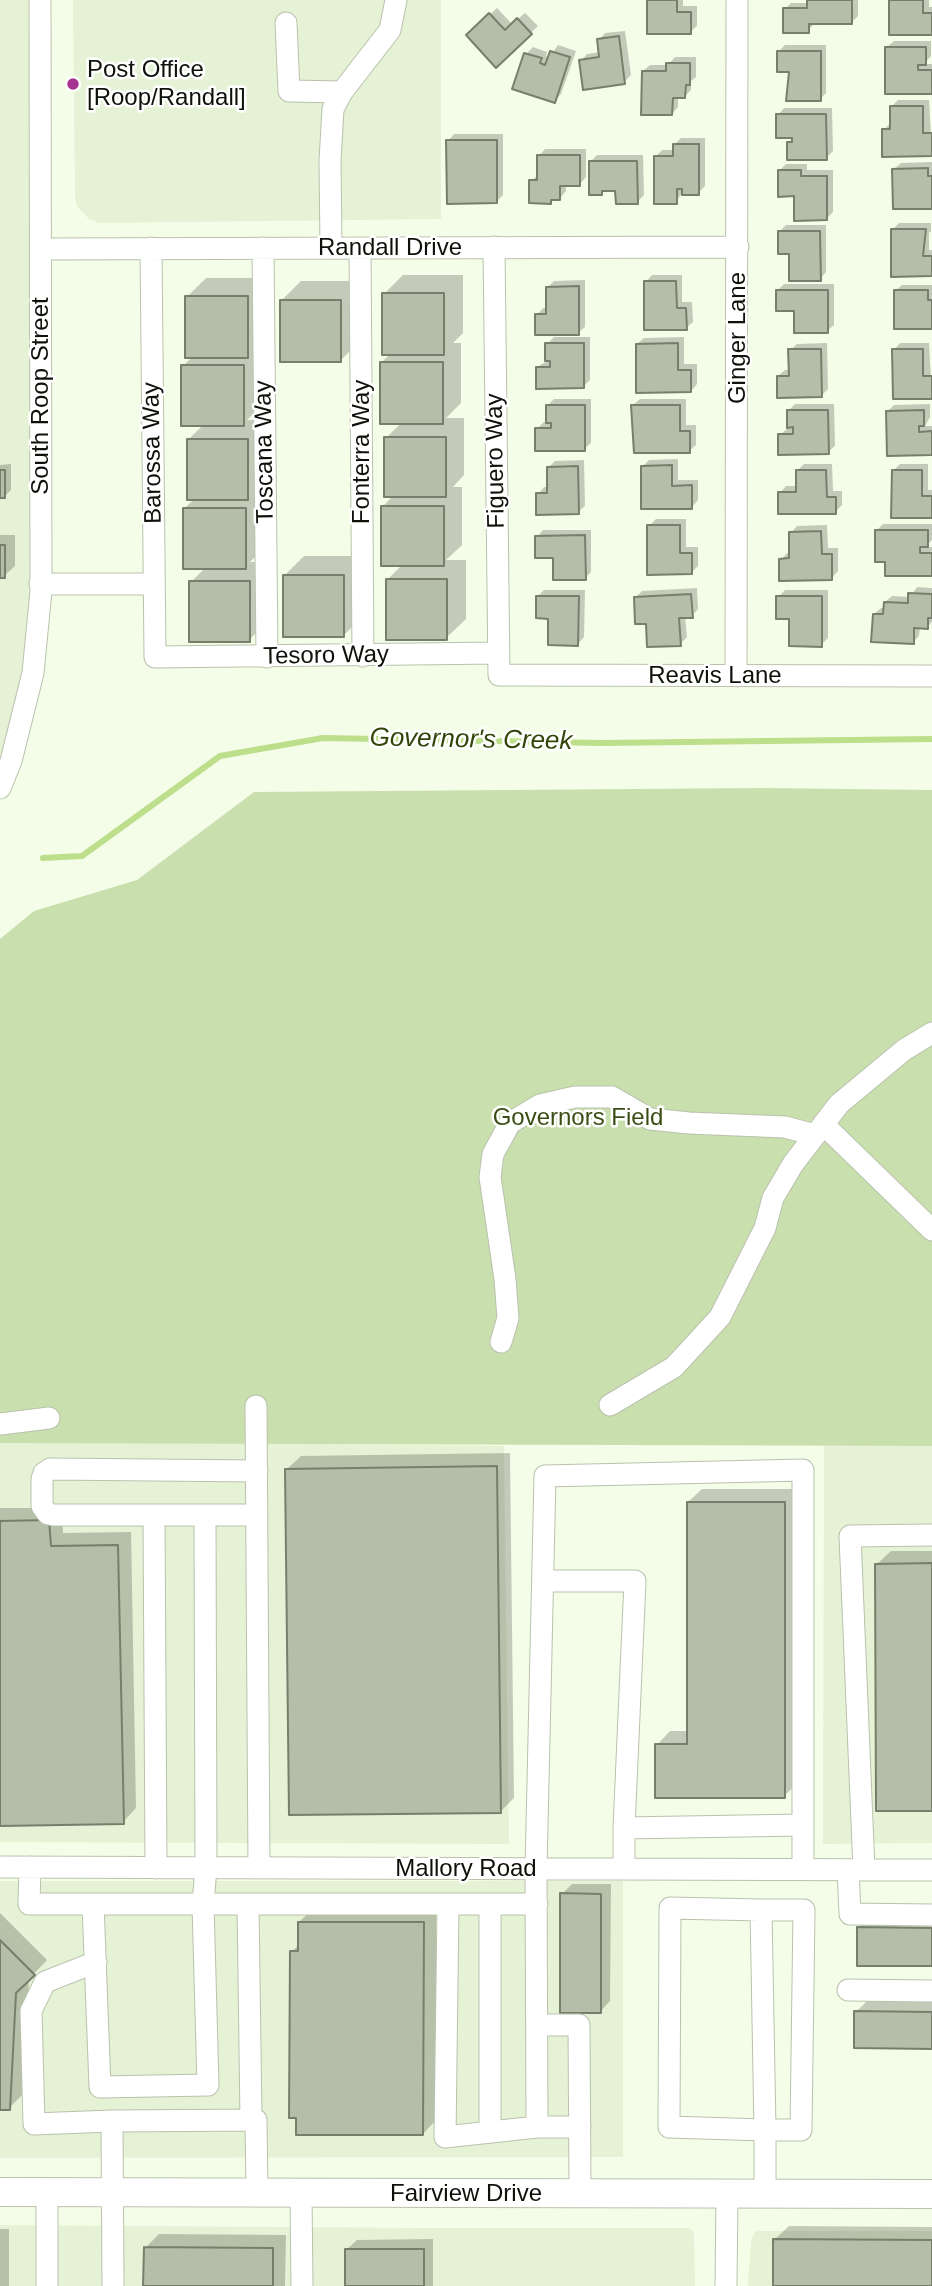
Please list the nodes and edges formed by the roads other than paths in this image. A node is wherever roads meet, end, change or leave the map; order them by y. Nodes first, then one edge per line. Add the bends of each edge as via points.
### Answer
1 (40, 0) edge
2 (396, 0) edge
3 (737, 0) edge
4 (286, 23) dead end
5 (342, 92) junction
6 (494, 247) junction
7 (738, 247) junction
8 (150, 248) junction
9 (263, 248) junction
10 (331, 248) junction
11 (360, 248) junction
12 (42, 249) junction
13 (40, 584) junction
14 (154, 584) junction
15 (363, 656) junction
16 (155, 657) joint
17 (267, 657) junction
18 (498, 664) junction
19 (736, 676) junction
20 (932, 676) edge
21 (0, 788) edge
22 (932, 1033) edge
23 (819, 1130) junction
24 (932, 1230) edge
25 (501, 1342) dead end
26 (610, 1405) dead end
27 (256, 1406) dead end
28 (49, 1418) dead end
29 (0, 1424) edge
30 (257, 1471) junction
31 (154, 1515) junction
32 (205, 1515) junction
33 (257, 1515) junction
34 (932, 1535) edge
35 (543, 1581) junction
36 (803, 1825) junction
37 (624, 1828) junction
38 (0, 1867) edge
39 (30, 1867) junction
40 (156, 1868) junction
41 (206, 1868) junction
42 (260, 1868) junction
43 (536, 1869) junction
44 (624, 1869) junction
45 (803, 1870) junction
46 (856, 1870) junction
47 (932, 1870) edge
48 (93, 1904) junction
49 (203, 1904) junction
50 (248, 1904) junction
51 (490, 1904) junction
52 (537, 1904) junction
53 (448, 1905) junction
54 (761, 1910) junction
55 (932, 1915) edge
56 (96, 1962) junction
57 (848, 1990) dead end
58 (932, 1991) edge
59 (537, 2025) junction
60 (250, 2120) junction
61 (112, 2121) junction
62 (537, 2127) junction
63 (580, 2127) junction
64 (765, 2130) junction
65 (490, 2132) junction
66 (0, 2192) edge
67 (47, 2193) junction
68 (112, 2193) junction
69 (580, 2193) junction
70 (257, 2194) junction
71 (301, 2194) junction
72 (727, 2194) junction
73 (765, 2194) junction
74 (932, 2194) edge
75 (47, 2286) edge
76 (113, 2286) edge
77 (302, 2286) edge
78 (726, 2286) edge

1 - 12 street, South Roop Street
2 - 5 street via 390,30
3 - 7 street, Ginger Lane
4 - 5 street via 289,91
5 - 10 street via 333,109
6 - 7 street, Randall Drive
6 - 11 street, Randall Drive
6 - 18 street, Figuero Way
7 - 19 street, Ginger Lane
8 - 9 street, Randall Drive
8 - 12 street, Randall Drive
8 - 14 street, Barossa Way
9 - 10 street, Randall Drive
9 - 17 street, Toscana Way
10 - 11 street, Randall Drive
11 - 15 street, Fonterra Way
12 - 13 street, South Roop Street
13 - 14 street
13 - 21 street, South Roop Street via 33,673
14 - 16 street, Barossa Way
15 - 17 street, Tesoro Way
15 - 18 street, Tesoro Way
16 - 17 street, Tesoro Way
18 - 19 street, Reavis Lane
19 - 20 street, Reavis Lane
22 - 23 street via 839,1104
23 - 24 street
23 - 25 street via 650,1119 612,1097 575,1097 540,1105 510,1123 493,1154 490,1177 509,1318
23 - 26 street via 773,1198 765,1228 720,1317 674,1367
27 - 30 street
28 - 29 street
30 - 31 street via 56,1469 44,1473 42,1506 48,1514
30 - 33 street
31 - 32 street
31 - 40 street
32 - 33 street
32 - 41 street
33 - 42 street
34 - 46 street via 850,1536
35 - 36 street via 545,1476 803,1470
35 - 37 street via 635,1581
35 - 43 street
36 - 37 street
36 - 45 street
37 - 44 street
38 - 39 street, Mallory Road
39 - 40 street, Mallory Road
39 - 48 street via 29,1904
40 - 41 street, Mallory Road
41 - 42 street, Mallory Road
41 - 49 street
42 - 43 street, Mallory Road
43 - 44 street, Mallory Road
43 - 52 street
44 - 45 street, Mallory Road
45 - 46 street, Mallory Road
46 - 47 street, Mallory Road
46 - 55 street via 850,1914
48 - 49 street
48 - 56 street
49 - 50 street
49 - 56 street via 208,2085 100,2087
50 - 53 street
50 - 60 street
51 - 52 street
51 - 53 street
51 - 65 street
52 - 59 street
53 - 65 street via 446,2137
54 - 64 street
54 - 64 street via 804,1910 801,2130
54 - 64 street via 670,1908 669,2127
56 - 61 street via 45,1982 31,2011 34,2124
57 - 58 street
59 - 62 street
59 - 63 street via 579,2025
60 - 61 street
60 - 70 street via 256,2120
61 - 68 street
62 - 63 street
62 - 65 street
63 - 69 street
64 - 73 street
66 - 67 main road, Fairview Drive
67 - 68 main road, Fairview Drive
67 - 75 street
68 - 70 main road, Fairview Drive
68 - 76 street
69 - 71 main road, Fairview Drive
69 - 72 main road, Fairview Drive
70 - 71 main road, Fairview Drive
71 - 77 street
72 - 73 main road, Fairview Drive
72 - 78 street
73 - 74 main road, Fairview Drive

